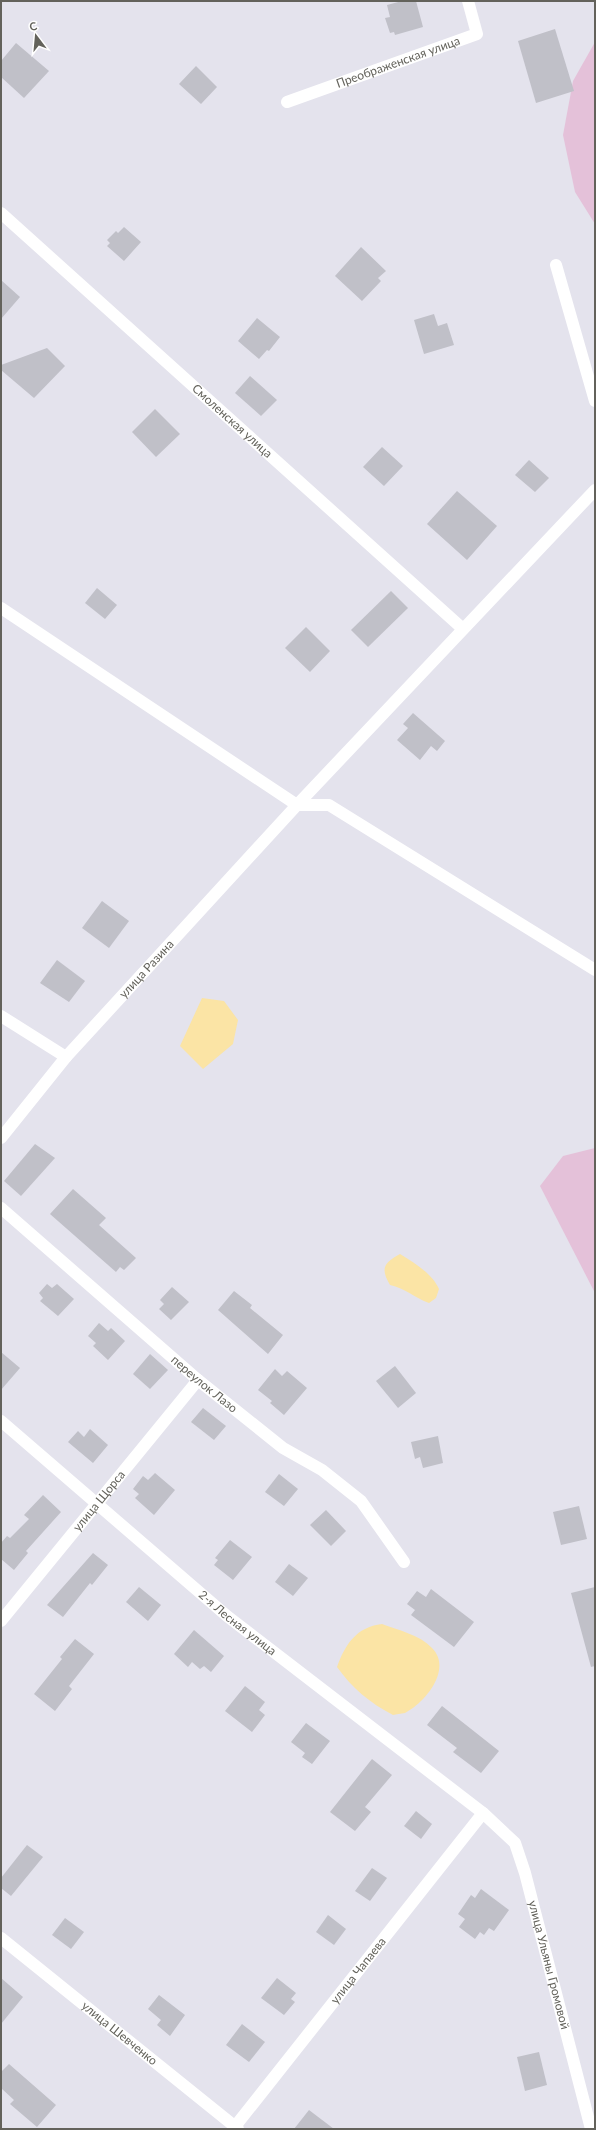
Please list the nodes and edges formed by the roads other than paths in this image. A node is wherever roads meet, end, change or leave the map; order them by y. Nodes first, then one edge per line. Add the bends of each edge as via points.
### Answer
1 (468, 1) edge
2 (287, 102) dead end
3 (1, 213) edge
4 (556, 266) dead end
5 (595, 401) edge
6 (595, 490) edge
7 (1, 608) edge
8 (463, 629) junction
9 (297, 805) junction
10 (595, 970) edge
11 (1, 1016) edge
12 (66, 1058) junction
13 (1, 1138) edge
14 (1, 1208) edge
15 (198, 1380) junction
16 (1, 1421) edge
17 (97, 1506) junction
18 (404, 1562) dead end
19 (1, 1621) edge
20 (483, 1813) junction
21 (1, 1938) edge
22 (235, 2128) edge
23 (591, 2129) edge

1 - 2 street, Преображенская улица via 477,34
3 - 8 street, Смоленская улица
4 - 5 street
6 - 8 street, улица Разина
7 - 9 street
8 - 9 street, улица Разина
9 - 10 street via 329,805
9 - 12 street, улица Разина
11 - 12 street
12 - 13 street, улица Разина
14 - 15 street, переулок Лазо
15 - 17 street, улица Щорса
15 - 18 street, переулок Лазо via 284,1448 322,1470 361,1501
16 - 17 street, 2-я Лесная улица
17 - 19 street, улица Щорса
17 - 20 street, 2-я Лесная улица via 227,1616
20 - 22 street, улица Чапаева
20 - 23 street, улица Ульяны Громовой via 515,1844 525,1873
21 - 22 street, улица Шевченко

